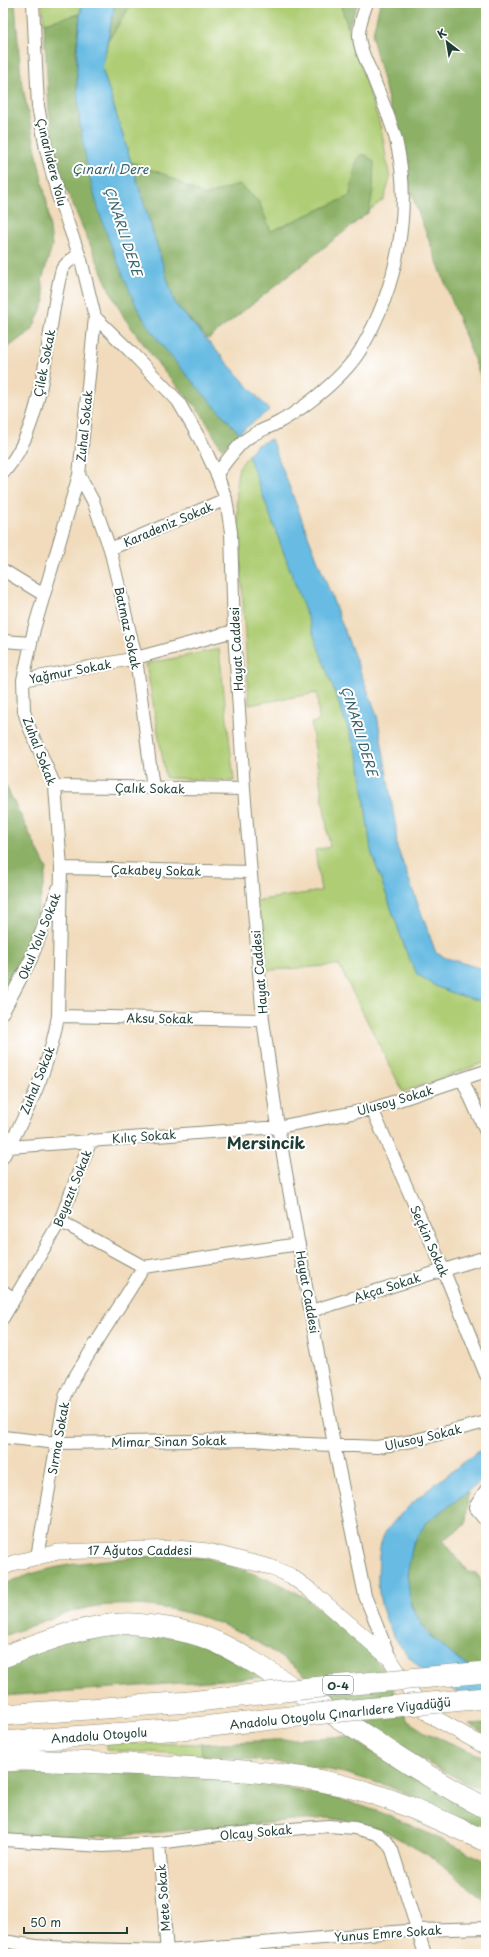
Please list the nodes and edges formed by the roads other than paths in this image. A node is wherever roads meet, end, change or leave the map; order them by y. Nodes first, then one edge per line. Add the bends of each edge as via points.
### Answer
1 (33, 3) edge
2 (367, 3) edge
3 (79, 254) junction
4 (95, 317) junction
5 (3, 473) edge
6 (217, 474) junction
7 (79, 475) junction
8 (226, 499) junction
9 (110, 549) junction
10 (3, 570) edge
11 (44, 595) junction
12 (234, 631) junction
13 (3, 640) edge
14 (31, 643) junction
15 (136, 658) junction
16 (23, 680) junction
17 (55, 786) junction
18 (153, 788) junction
19 (244, 789) junction
20 (61, 868) junction
21 (251, 872) junction
22 (61, 881) junction
23 (3, 1012) edge
24 (58, 1016) junction
25 (263, 1020) junction
26 (486, 1070) edge
27 (462, 1080) junction
28 (372, 1109) junction
29 (278, 1127) junction
30 (486, 1132) edge
31 (92, 1140) junction
32 (6, 1152) edge
33 (60, 1221) junction
34 (300, 1244) junction
35 (486, 1257) edge
36 (144, 1267) junction
37 (442, 1270) junction
38 (3, 1291) edge
39 (14, 1299) junction
40 (311, 1311) junction
41 (3, 1318) edge
42 (486, 1375) edge
43 (486, 1422) edge
44 (3, 1437) edge
45 (57, 1443) junction
46 (334, 1445) junction
47 (486, 1490) edge
48 (486, 1520) edge
49 (37, 1557) junction
50 (3, 1568) edge
51 (3, 1657) edge
52 (390, 1659) junction
53 (486, 1672) edge
54 (486, 1698) edge
55 (3, 1715) edge
56 (194, 1728) joint
57 (3, 1742) edge
58 (486, 1747) edge
59 (3, 1761) edge
60 (486, 1808) edge
61 (3, 1840) edge
62 (486, 1842) edge
63 (159, 1843) junction
64 (486, 1928) edge
65 (418, 1930) junction
66 (3, 1941) edge
67 (167, 1953) edge
68 (425, 1954) edge

1 - 3 street, Çınarlıdere Yolu via 39,113 58,193
2 - 6 street via 361,18 359,36 395,139 401,166 403,202 400,244 390,281 360,351 336,378 305,406 244,441
3 - 4 street, Çınarlıdere Yolu
3 - 5 street, Çilek Sokak via 62,269 39,393 29,431
4 - 6 street, Hayat Caddesi via 178,401
4 - 7 street, Zuhal Sokak
6 - 8 street, Hayat Caddesi
7 - 9 street, Batmaz Sokak via 93,501
7 - 11 street, Zuhal Sokak
8 - 9 street, Karadeniz Sokak
8 - 12 street, Hayat Caddesi via 231,532
9 - 15 street, Batmaz Sokak
10 - 11 street
11 - 14 street, Zuhal Sokak
12 - 15 street, Yağmur Sokak
12 - 19 street, Hayat Caddesi
13 - 14 street
14 - 16 street, Zuhal Sokak
15 - 16 street, Yağmur Sokak
15 - 18 street, Batmaz Sokak
16 - 17 street, Zuhal Sokak via 27,719
17 - 18 street, Çalık Sokak
17 - 20 street, Zuhal Sokak
18 - 19 street, Çalık Sokak
19 - 21 street, Hayat Caddesi
20 - 21 street, Çakabey Sokak
20 - 22 street, Zuhal Sokak
21 - 25 street, Hayat Caddesi
22 - 23 street, Okul Yolu Sokak via 32,959
22 - 24 street, Zuhal Sokak
24 - 25 street, Aksu Sokak
24 - 32 street, Zuhal Sokak via 43,1071
25 - 29 street, Hayat Caddesi
26 - 27 street, Ulusoy Sokak
27 - 28 street, Ulusoy Sokak
27 - 30 street
28 - 29 street, Ulusoy Sokak
28 - 37 street, Seçkin Sokak
29 - 31 street, Kılıç Sokak
29 - 34 street, Hayat Caddesi
31 - 32 street, Kılıç Sokak
31 - 33 street, Beyazıt Sokak
33 - 36 street
33 - 39 street, Beyazıt Sokak
34 - 36 street
34 - 40 street, Hayat Caddesi
35 - 37 street, Akça Sokak
36 - 45 street, Sırma Sokak via 72,1381 65,1397
37 - 40 street, Akça Sokak
37 - 42 street, Seçkin Sokak
38 - 39 street
39 - 41 street, Beyazıt Sokak
40 - 46 street, Hayat Caddesi
43 - 46 street, Ulusoy Sokak via 420,1440 377,1447
44 - 45 street, Mimar Sinan Sokak
45 - 46 street, Mimar Sinan Sokak via 256,1440
45 - 49 street, Sırma Sokak
46 - 52 street, Hayat Caddesi via 365,1596
47 - 48 street via 475,1507
49 - 50 street, 17 Ağutos Caddesi
49 - 52 street, 17 Ağutos Caddesi via 58,1552 177,1548 208,1551 270,1567 291,1576 310,1590
51 - 60 highway via 50,1639 84,1630 133,1624 172,1630 215,1642 252,1661 426,1775
52 - 58 street, 17 Ağutos Caddesi via 417,1701 430,1715
53 - 55 highway, O-4, bridge via 190,1702
54 - 56 highway, Anadolu Otoyolu Çınarlıdere Viyadüğü / O-4, bridge
56 - 57 highway, Anadolu Otoyolu / O-4
59 - 62 highway via 149,1764 296,1776 361,1790 418,1810
61 - 63 street, Olcay Sokak via 103,1846
63 - 65 street, Olcay Sokak via 314,1827 355,1828 377,1834 392,1850
63 - 67 street, Mete Sokak
64 - 65 street, Yunus Emre Sokak
65 - 67 street, Yunus Emre Sokak
65 - 68 street, Olcay Sokak
66 - 67 street, Yunus Emre Sokak via 83,1949

